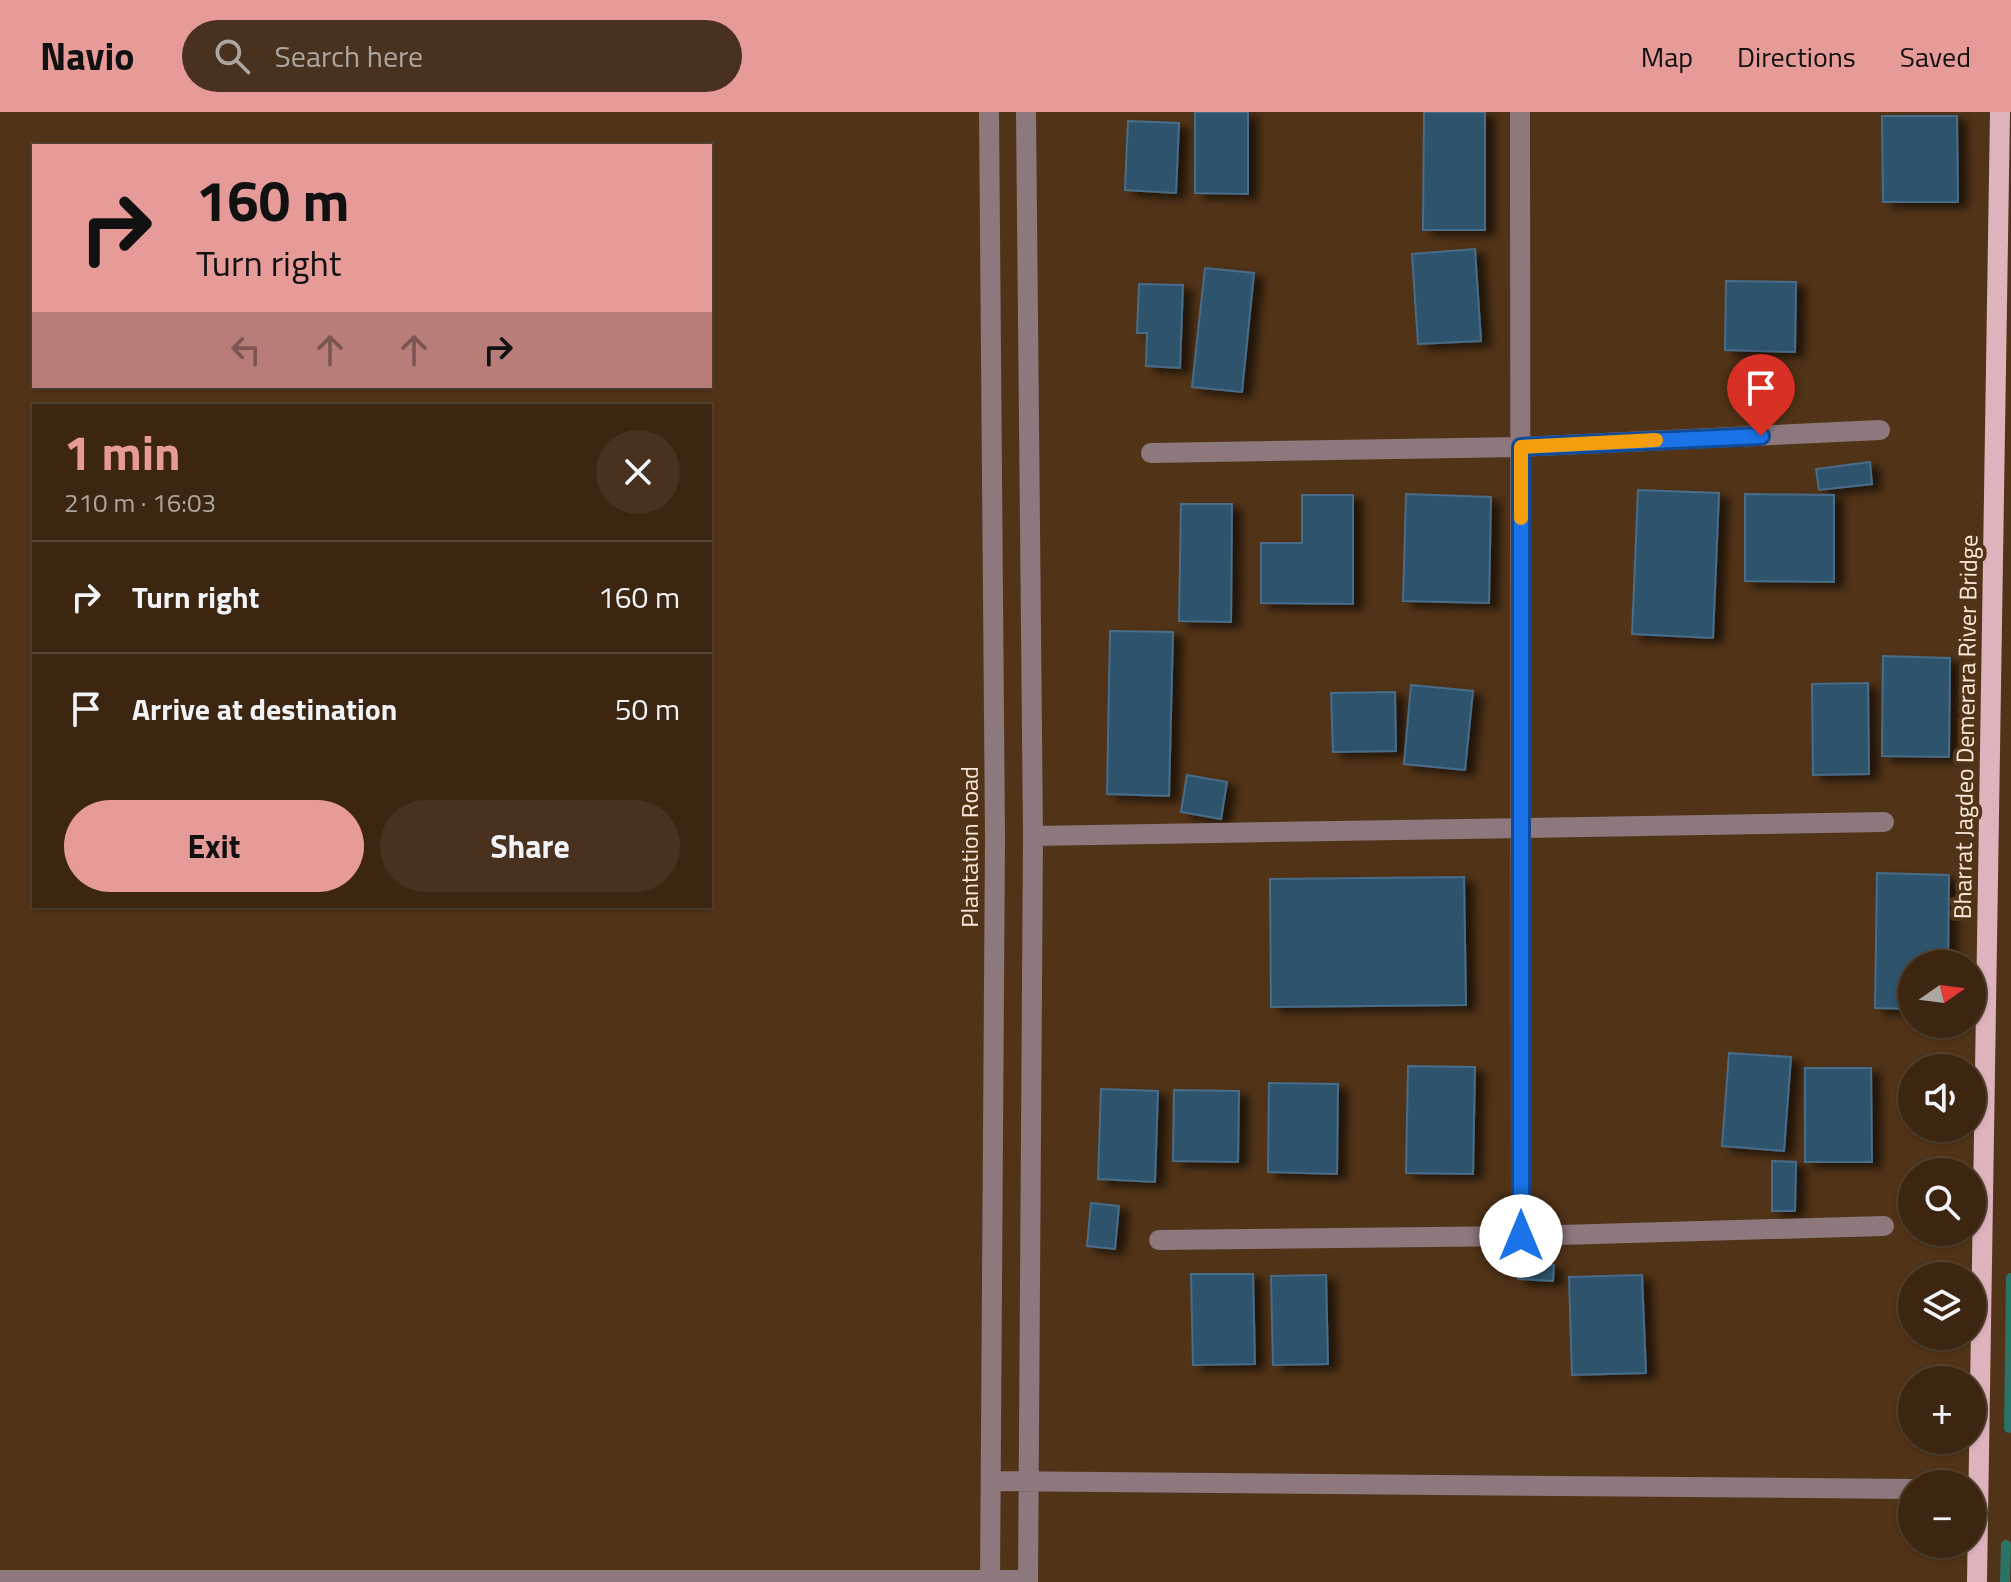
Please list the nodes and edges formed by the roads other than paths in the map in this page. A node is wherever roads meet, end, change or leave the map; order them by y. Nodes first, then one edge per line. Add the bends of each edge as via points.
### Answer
1 (989, 112) edge
2 (1026, 112) edge
3 (1520, 112) edge
4 (2000, 112) edge
5 (1880, 430) dead end
6 (1521, 447) junction
7 (1151, 453) dead end
8 (1884, 822) dead end
9 (1522, 829) junction
10 (1033, 836) junction
11 (1884, 1226) dead end
12 (1521, 1236) junction
13 (1159, 1240) dead end
14 (1975, 1470) edge
15 (991, 1481) junction
16 (1029, 1482) junction
17 (1898, 1489) edge
18 (1976, 1558) edge
19 (0, 1580) edge
20 (746, 1581) edge
21 (990, 1581) edge
22 (1028, 1581) edge
23 (1977, 1582) edge

1 - 15 street, Plantation Road via 995,821
2 - 10 street
3 - 6 street
4 - 14 main road, Bharrat Jagdeo Demerara River Bridge
5 - 6 street
6 - 7 street
6 - 9 street
8 - 9 street
9 - 10 street
9 - 12 street
10 - 16 street
11 - 12 street
12 - 13 street
15 - 16 street
15 - 21 street, Plantation Road
16 - 17 street
16 - 22 street
18 - 23 main road, Bharrat Jagdeo Demerara River Bridge
19 - 20 street
20 - 21 street
21 - 22 street

